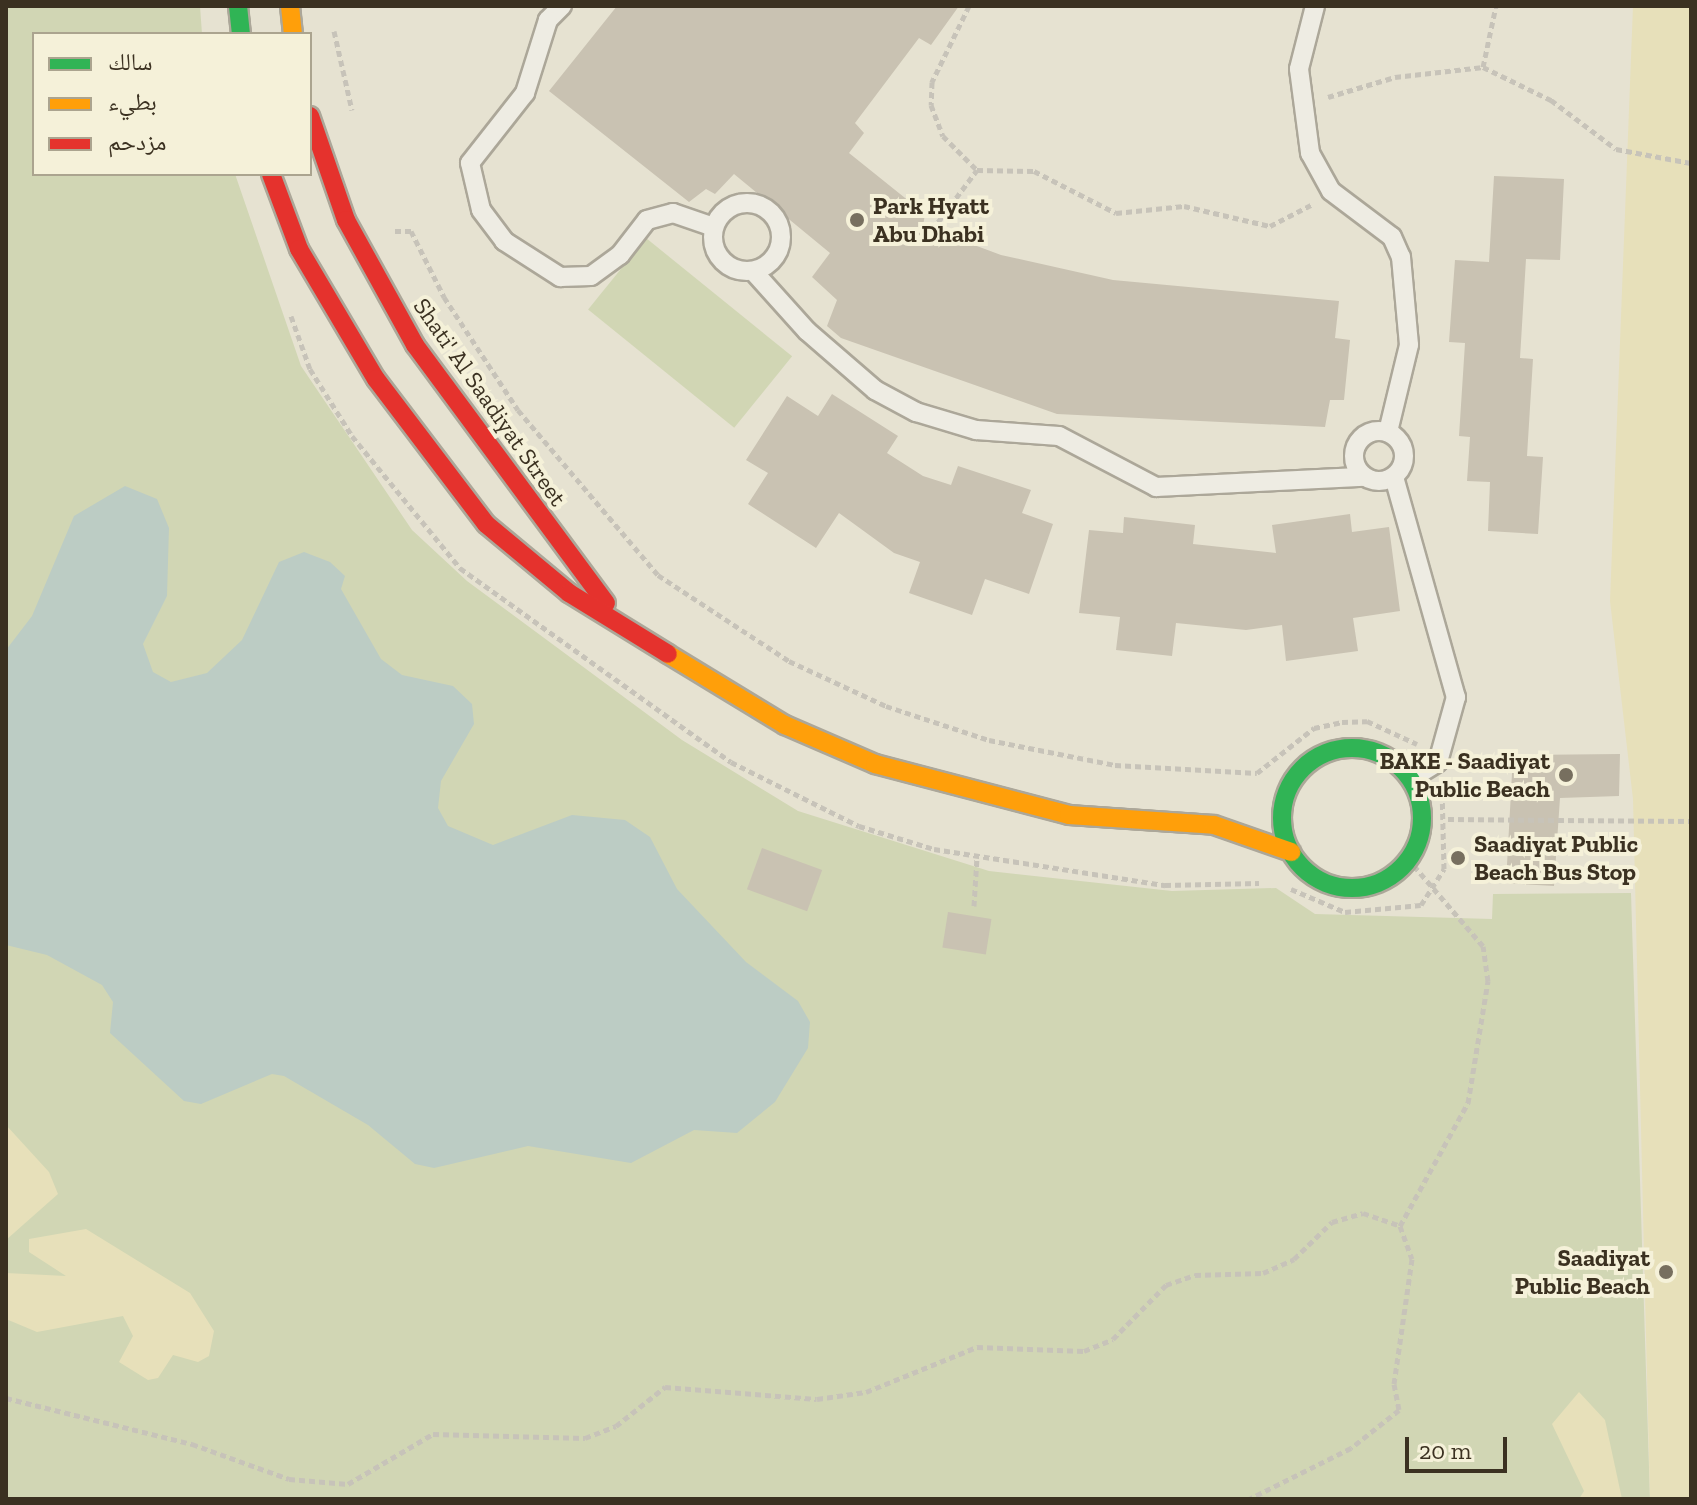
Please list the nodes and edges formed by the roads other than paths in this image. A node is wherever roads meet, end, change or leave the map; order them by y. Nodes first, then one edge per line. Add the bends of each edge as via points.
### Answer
1 (238, 6) edge
2 (290, 6) edge
3 (562, 6) edge
4 (1315, 6) edge
5 (241, 32) edge
6 (293, 32) edge
7 (312, 122) edge
8 (272, 176) edge
9 (714, 227) junction
10 (753, 271) junction
11 (387, 294) junction
12 (342, 322) junction
13 (1388, 432) junction
14 (1364, 477) junction
15 (1394, 477) junction
16 (615, 615) junction
17 (1411, 779) junction
18 (1288, 789) junction
19 (1214, 825) junction
20 (1291, 852) junction

1 - 5 street
2 - 6 street
3 - 9 lane via 548,20 525,93 470,163 481,210 504,241 560,277 591,276 620,255 647,220 673,213
4 - 13 lane via 1299,69 1310,153 1331,191 1392,237 1401,257 1409,345
7 - 11 street, Shati' Al Saadiyat Street via 346,220
8 - 12 street, Shati' Al Saadiyat Street via 299,249
9 - 10 lane via 717,254 726,265
9 - 10 lane via 733,205 761,205 773,214 782,242 766,266
10 - 14 lane via 807,331 875,390 916,412 976,430 1069,439 1156,487
11 - 12 street
11 - 16 street, Shati' Al Saadiyat Street via 415,345
12 - 16 street, Shati' Al Saadiyat Street via 486,524 569,593
13 - 14 lane via 1360,438 1353,452
13 - 15 lane via 1404,452
14 - 15 lane
15 - 17 lane via 1456,697 1438,762
16 - 19 street, Shati' Al Saadiyat Street via 785,725 875,764 1069,815
17 - 18 street via 1378,752 1335,750 1315,758
17 - 20 street via 1423,820 1409,860 1393,875 1353,889 1312,877
18 - 19 street, Shati' Al Saadiyat Street via 1259,814
18 - 20 street via 1282,827
19 - 20 street, Shati' Al Saadiyat Street

